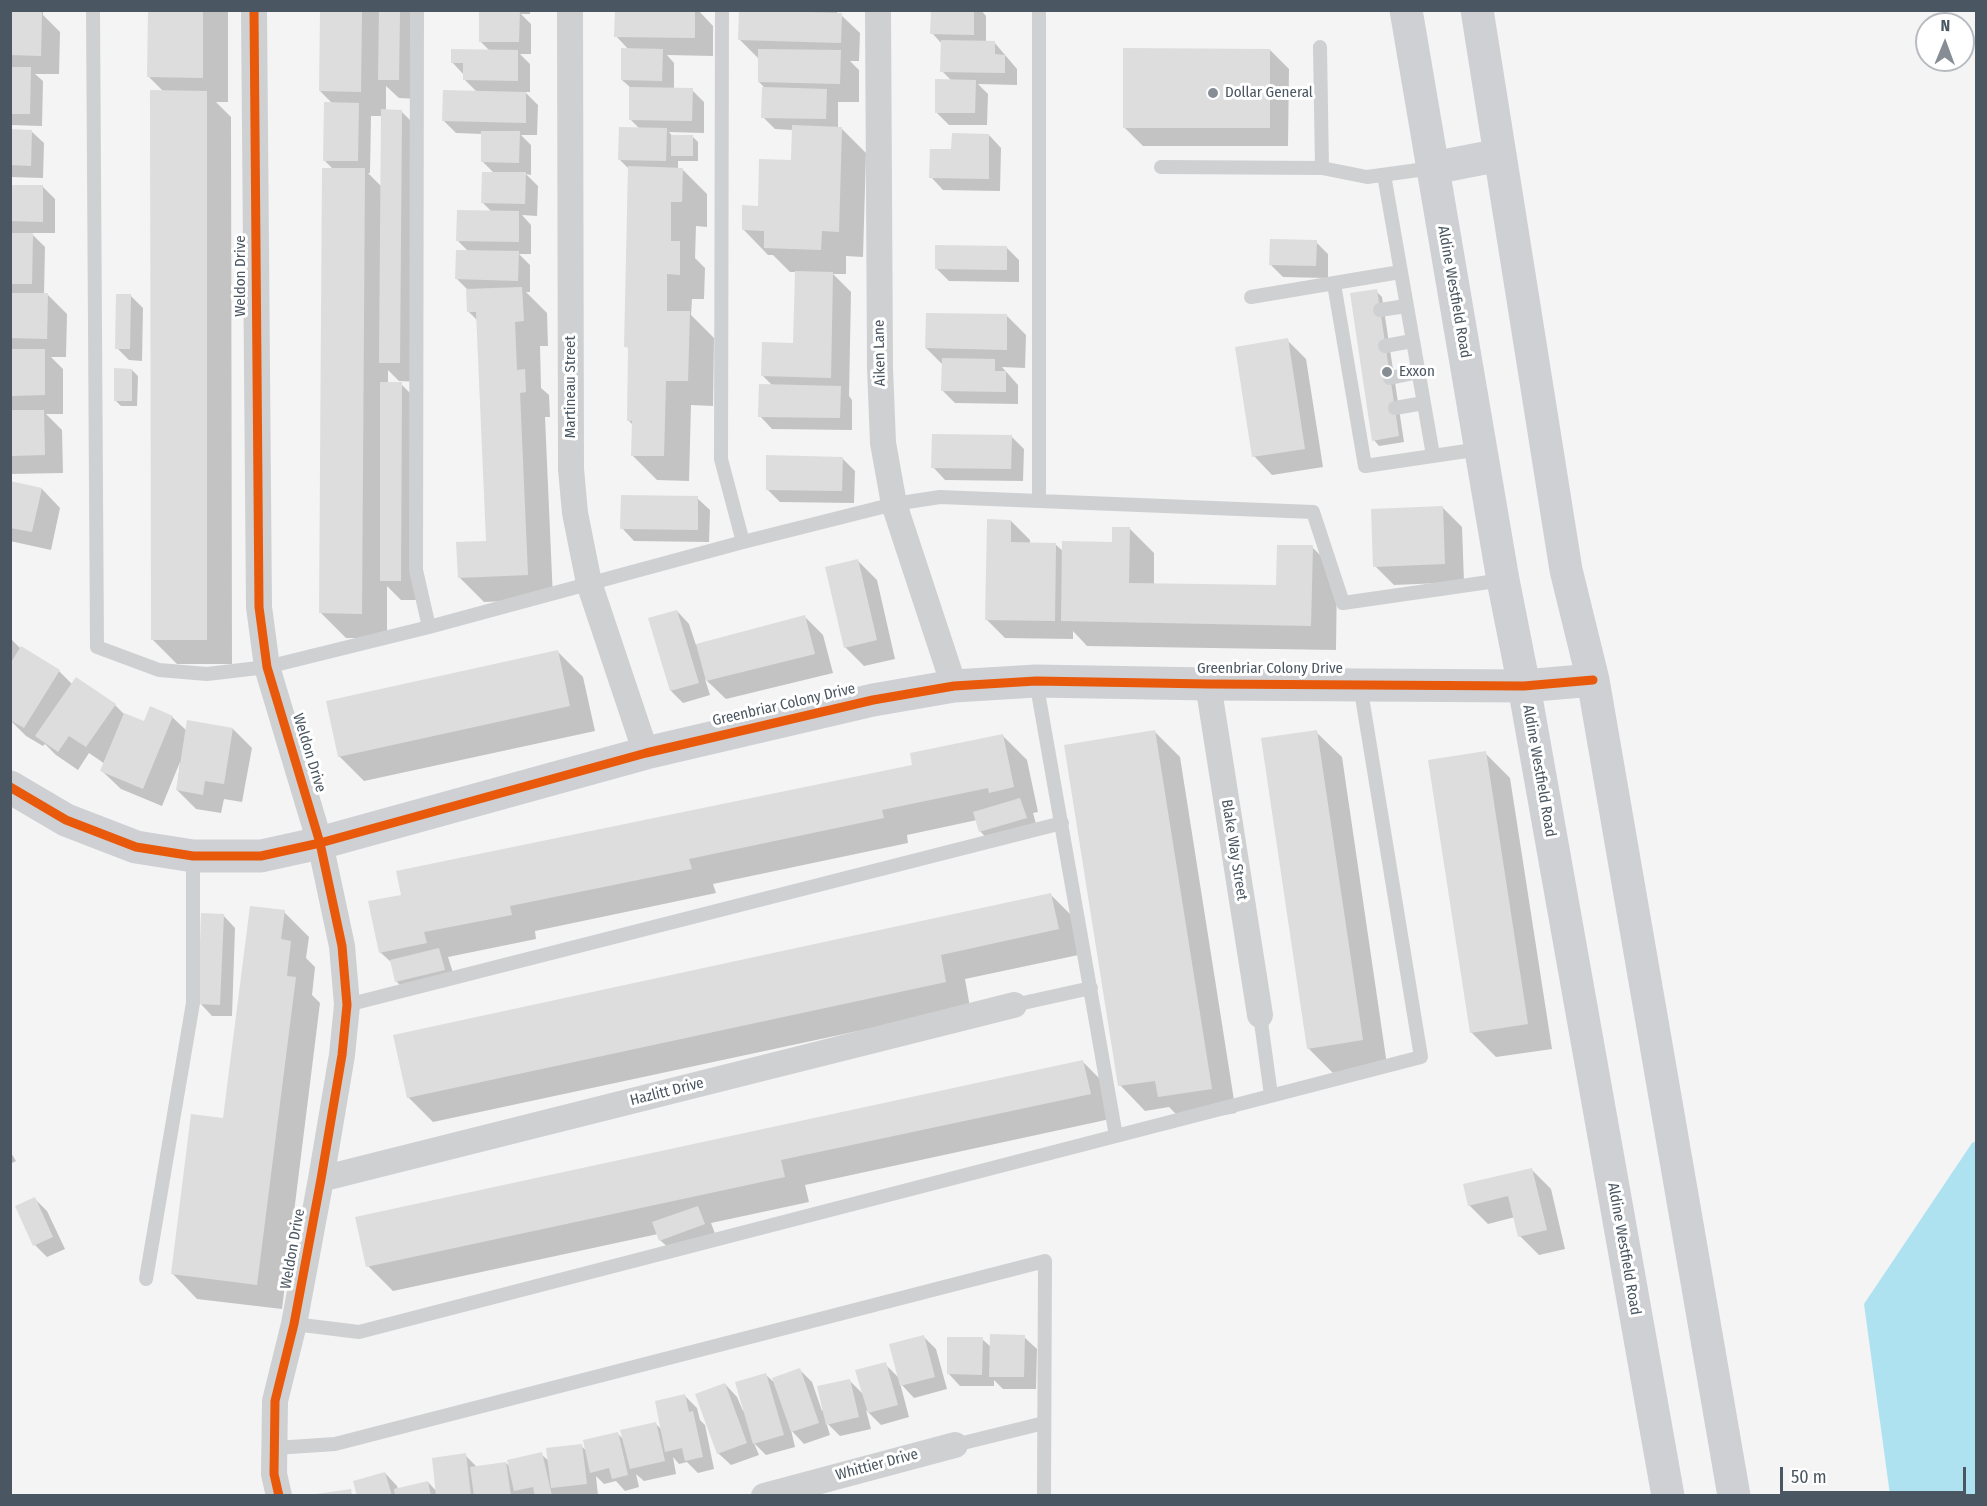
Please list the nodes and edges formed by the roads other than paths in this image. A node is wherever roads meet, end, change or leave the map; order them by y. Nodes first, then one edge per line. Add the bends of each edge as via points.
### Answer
1 (93, 10) edge
2 (254, 10) edge
3 (417, 10) edge
4 (570, 10) edge
5 (722, 10) edge
6 (878, 10) edge
7 (1039, 10) edge
8 (1406, 10) edge
9 (1477, 10) edge
10 (1320, 47) dead end
11 (1500, 155) junction
12 (1161, 167) dead end
13 (1322, 168) junction
14 (1433, 168) junction
15 (1384, 175) junction
16 (1400, 272) junction
17 (1334, 284) junction
18 (1251, 297) dead end
19 (1406, 306) junction
20 (1380, 310) dead end
21 (1412, 341) junction
22 (1385, 346) dead end
23 (1418, 372) junction
24 (1390, 378) dead end
25 (1424, 403) junction
26 (1395, 408) dead end
27 (1480, 449) junction
28 (1433, 455) junction
29 (1039, 501) junction
30 (894, 504) junction
31 (742, 542) junction
32 (1503, 580) junction
33 (589, 583) junction
34 (429, 627) junction
35 (267, 667) junction
36 (1593, 680) junction
37 (1036, 681) junction
38 (1208, 684) junction
39 (1360, 685) junction
40 (954, 686) junction
41 (1524, 686) junction
42 (646, 753) junction
43 (10, 787) edge
44 (1062, 823) junction
45 (320, 843) junction
46 (193, 856) junction
47 (1091, 988) junction
48 (347, 1005) junction
49 (1014, 1005) joint
50 (1260, 1015) joint
51 (1271, 1095) junction
52 (1116, 1136) junction
53 (321, 1179) junction
54 (146, 1278) dead end
55 (294, 1324) junction
56 (1044, 1423) junction
57 (955, 1445) joint
58 (275, 1448) junction
59 (279, 1496) edge
60 (764, 1496) edge
61 (1044, 1496) edge
62 (1668, 1496) edge
63 (1734, 1496) edge

1 - 35 lane via 97,647 159,670 207,674
2 - 35 street, Weldon Drive via 259,607
3 - 34 lane via 416,570
4 - 33 street, Martineau Street via 571,469
5 - 31 lane via 721,459
6 - 30 street, Aiken Lane via 880,368 884,444
7 - 29 lane
8 - 14 main road, Aldine Westfield Road
9 - 11 main road
10 - 13 lane
11 - 14 main road
11 - 36 main road via 1566,570
12 - 13 lane
13 - 15 lane via 1367,177
14 - 15 lane
14 - 27 main road, Aldine Westfield Road
15 - 16 lane
16 - 17 lane
16 - 19 lane
17 - 18 lane
17 - 28 lane via 1347,317 1362,414 1365,466
19 - 20 lane
19 - 21 lane
21 - 22 lane
21 - 23 lane
23 - 24 lane
23 - 25 lane
25 - 26 lane
25 - 28 lane
27 - 28 lane
27 - 32 main road, Aldine Westfield Road
29 - 30 lane via 940,497
29 - 32 lane via 1313,512 1343,603
30 - 31 lane
30 - 40 street, Aiken Lane
31 - 33 lane
32 - 41 main road, Aldine Westfield Road
33 - 34 lane
33 - 42 street, Martineau Street
34 - 35 lane
35 - 45 street, Weldon Drive
36 - 41 main road, Greenbriar Colony Drive
36 - 63 main road
37 - 38 main road, Greenbriar Colony Drive
37 - 40 main road, Greenbriar Colony Drive
37 - 44 lane
38 - 39 main road, Greenbriar Colony Drive
38 - 50 street, Blake Way Street
39 - 41 main road, Greenbriar Colony Drive
39 - 51 lane via 1421,1057
40 - 42 main road, Greenbriar Colony Drive via 873,700
41 - 62 main road, Aldine Westfield Road
42 - 45 main road, Greenbriar Colony Drive
43 - 46 main road, Greenbriar Colony Drive via 66,820 136,847
44 - 47 lane
44 - 48 lane
45 - 46 main road, Greenbriar Colony Drive via 261,856
45 - 48 street, Weldon Drive via 342,946
46 - 54 lane via 193,1003
47 - 49 lane
47 - 52 lane
48 - 53 street, Weldon Drive
49 - 53 street, Hazlitt Drive
50 - 51 lane
51 - 52 lane
52 - 55 lane via 359,1332
53 - 55 street, Weldon Drive
55 - 58 street, Weldon Drive via 275,1401
56 - 57 lane
56 - 58 lane via 1045,1261 335,1444
56 - 61 lane
57 - 60 street, Whittier Drive
58 - 59 street, Weldon Drive via 274,1474

